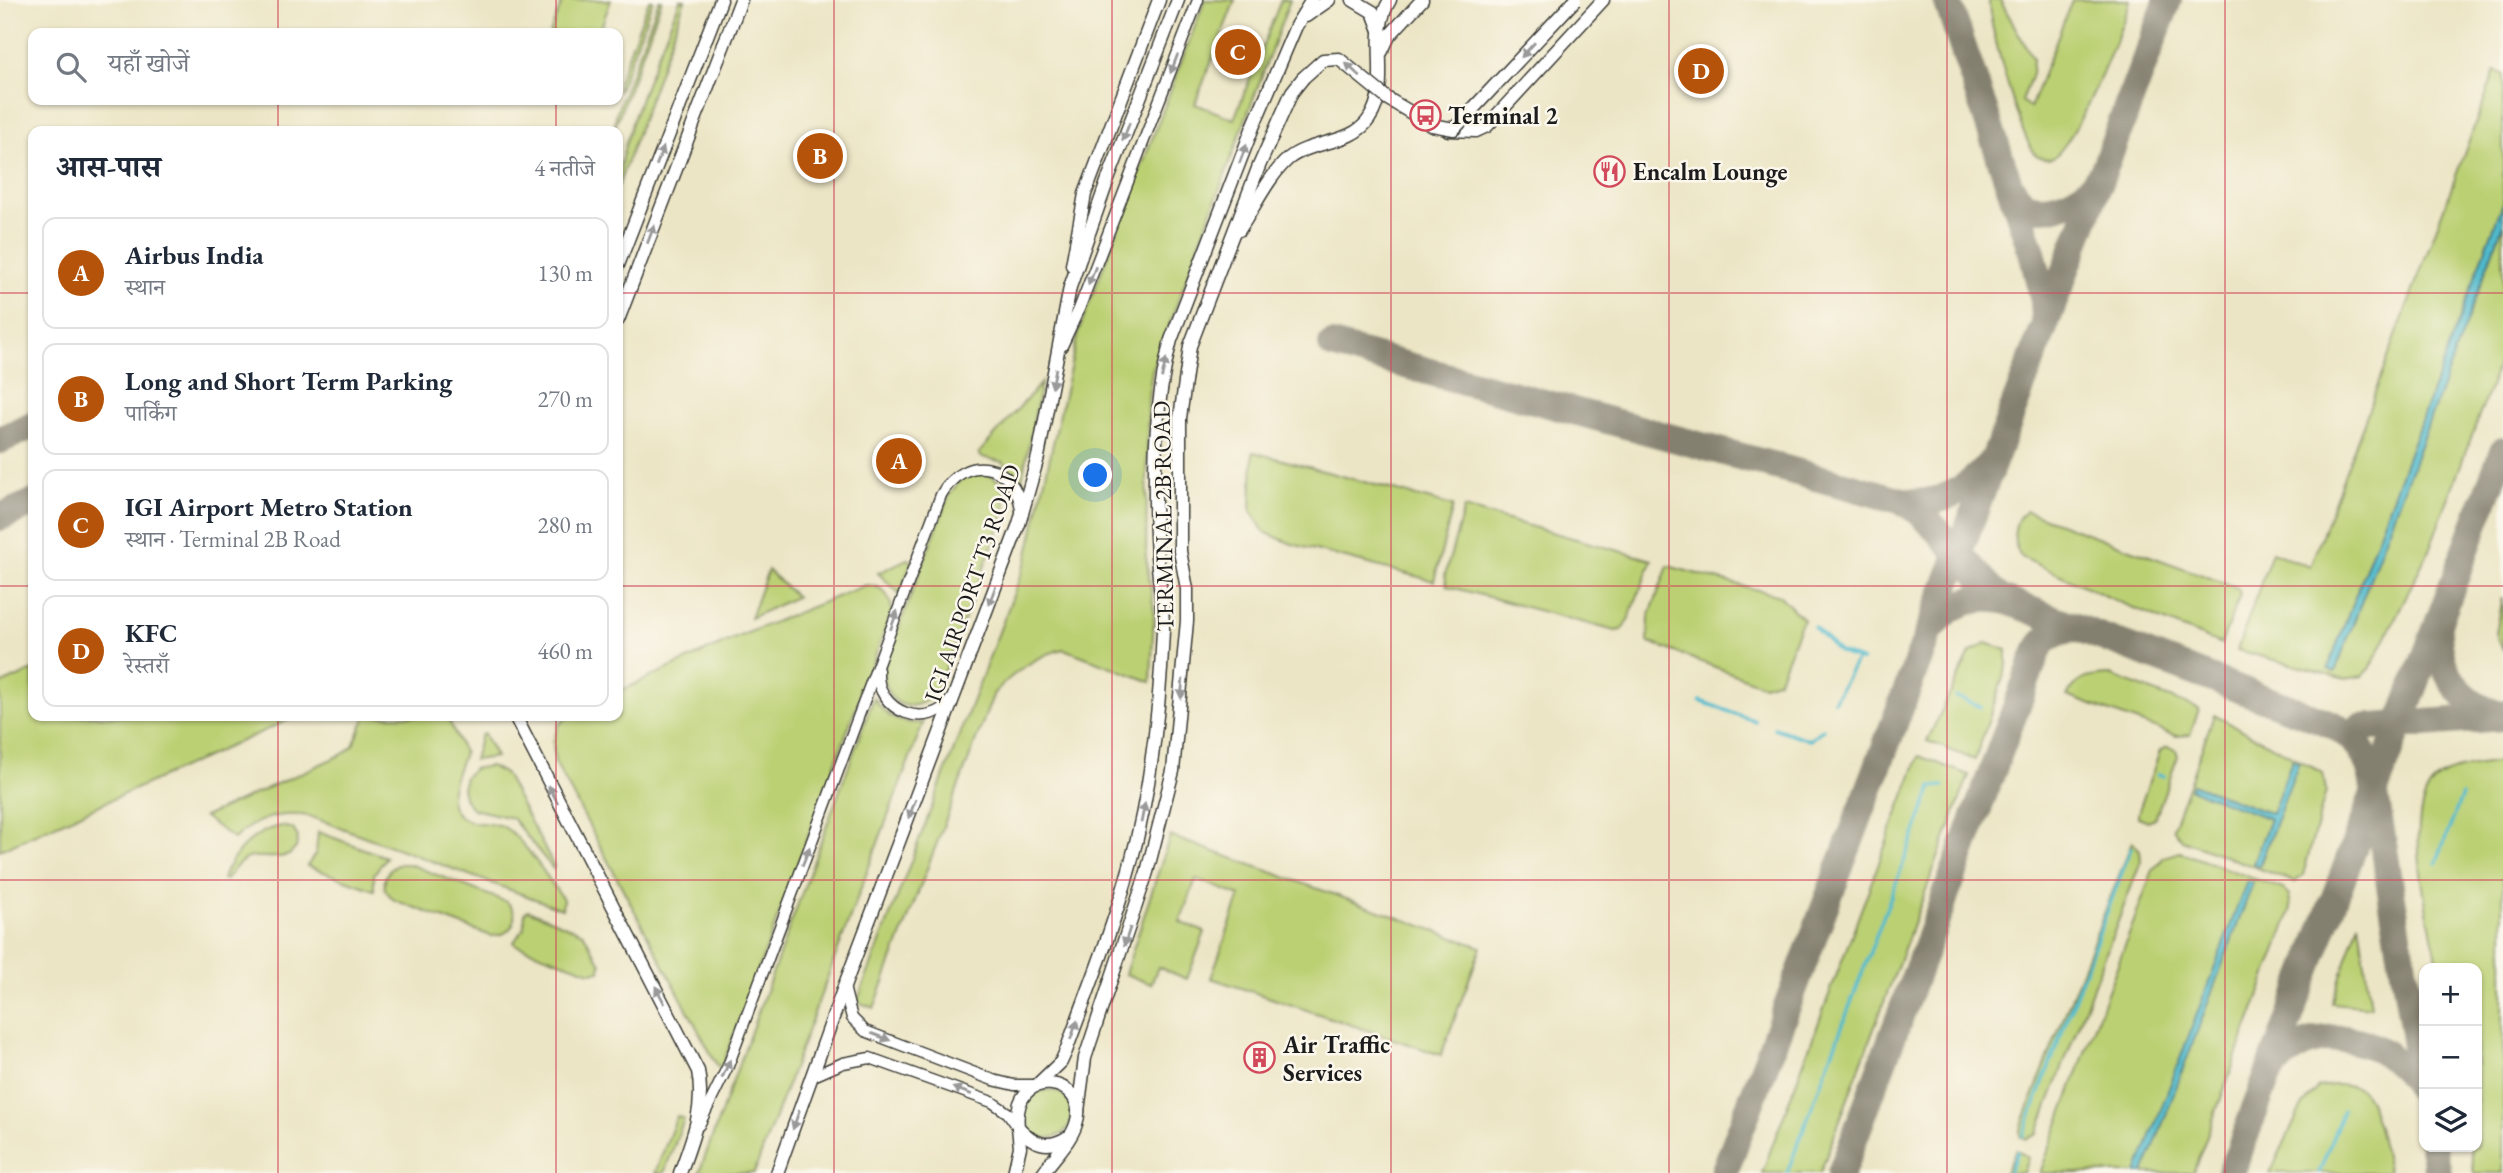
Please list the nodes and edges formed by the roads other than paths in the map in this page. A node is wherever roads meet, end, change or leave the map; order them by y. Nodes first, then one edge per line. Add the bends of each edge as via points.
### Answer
1 (721, 0) edge
2 (740, 0) edge
3 (1159, 0) edge
4 (1178, 0) edge
5 (1198, 0) edge
6 (1304, 0) edge
7 (1311, 0) edge
8 (1329, 0) edge
9 (1353, 0) edge
10 (1390, 0) edge
11 (1422, 0) edge
12 (1574, 0) edge
13 (1603, 0) edge
14 (1296, 26) junction
15 (1380, 28) junction
16 (1381, 58) junction
17 (1448, 130) junction
18 (1226, 250) junction
19 (623, 252) edge
20 (1070, 287) junction
21 (623, 307) edge
22 (1059, 352) junction
23 (1019, 524) junction
24 (1187, 621) junction
25 (1163, 631) junction
26 (880, 660) junction
27 (958, 689) junction
28 (518, 721) edge
29 (844, 986) junction
30 (811, 1077) junction
31 (1037, 1085) junction
32 (1078, 1111) junction
33 (1018, 1127) junction
34 (696, 1130) junction
35 (1068, 1137) junction
36 (680, 1173) edge
37 (777, 1173) edge
38 (1014, 1173) edge
39 (1043, 1173) edge

19 -> 1 main road
21 -> 2 main road
3 - 20 main road via 1085,194
4 -> 20 main road, IGI AIRPORT T3 ROAD
5 -> 22 street
6 - 14 street
7 - 14 main road, TERMINAL 2B ROAD
8 - 14 main road
9 - 15 main road via 1373,12
10 - 15 main road
11 - 16 main road via 1385,41
12 -> 17 main road, bridge via 1460,126
13 - 17 main road via 1487,126 1476,131
25 -> 14 main road, TERMINAL 2B ROAD via 1157,558 1157,435 1164,369 1171,340
15 - 16 main road
16 - 18 main road via 1377,100 1368,121 1348,135 1288,160
17 -> 18 main road, TERMINAL 2B ROAD, bridge via 1388,99 1339,59 1323,60 1292,92
18 - 24 main road, TERMINAL 2B ROAD via 1190,346 1182,394 1180,551
20 - 22 main road, IGI AIRPORT T3 ROAD
22 -> 23 main road, IGI AIRPORT T3 ROAD
26 -> 23 street via 947,484 968,469 981,467 1006,476 1020,498
23 -> 27 main road, IGI AIRPORT T3 ROAD
24 - 25 main road via 1169,620
24 -> 32 main road, TERMINAL 2B ROAD via 1170,784 1147,872 1085,1058
31 -> 25 main road, TERMINAL 2B ROAD via 1066,1051 1130,868 1152,762
26 - 27 street via 880,688 892,706 912,715 939,710
34 -> 26 street via 728,1066
27 -> 29 main road, IGI AIRPORT T3 ROAD
34 -> 28 main road via 701,1088 692,1054
29 - 30 main road, IGI AIRPORT T3 ROAD
29 -> 31 street via 852,1018 865,1031 993,1080
33 -> 30 street via 992,1102 870,1058 843,1063
30 -> 37 main road, IGI AIRPORT T3 ROAD
31 - 32 main road via 1064,1088
31 - 33 main road via 1022,1097
32 - 35 main road
33 - 35 main road via 1041,1144
33 - 38 main road via 1020,1147
34 - 36 main road
35 - 39 main road

